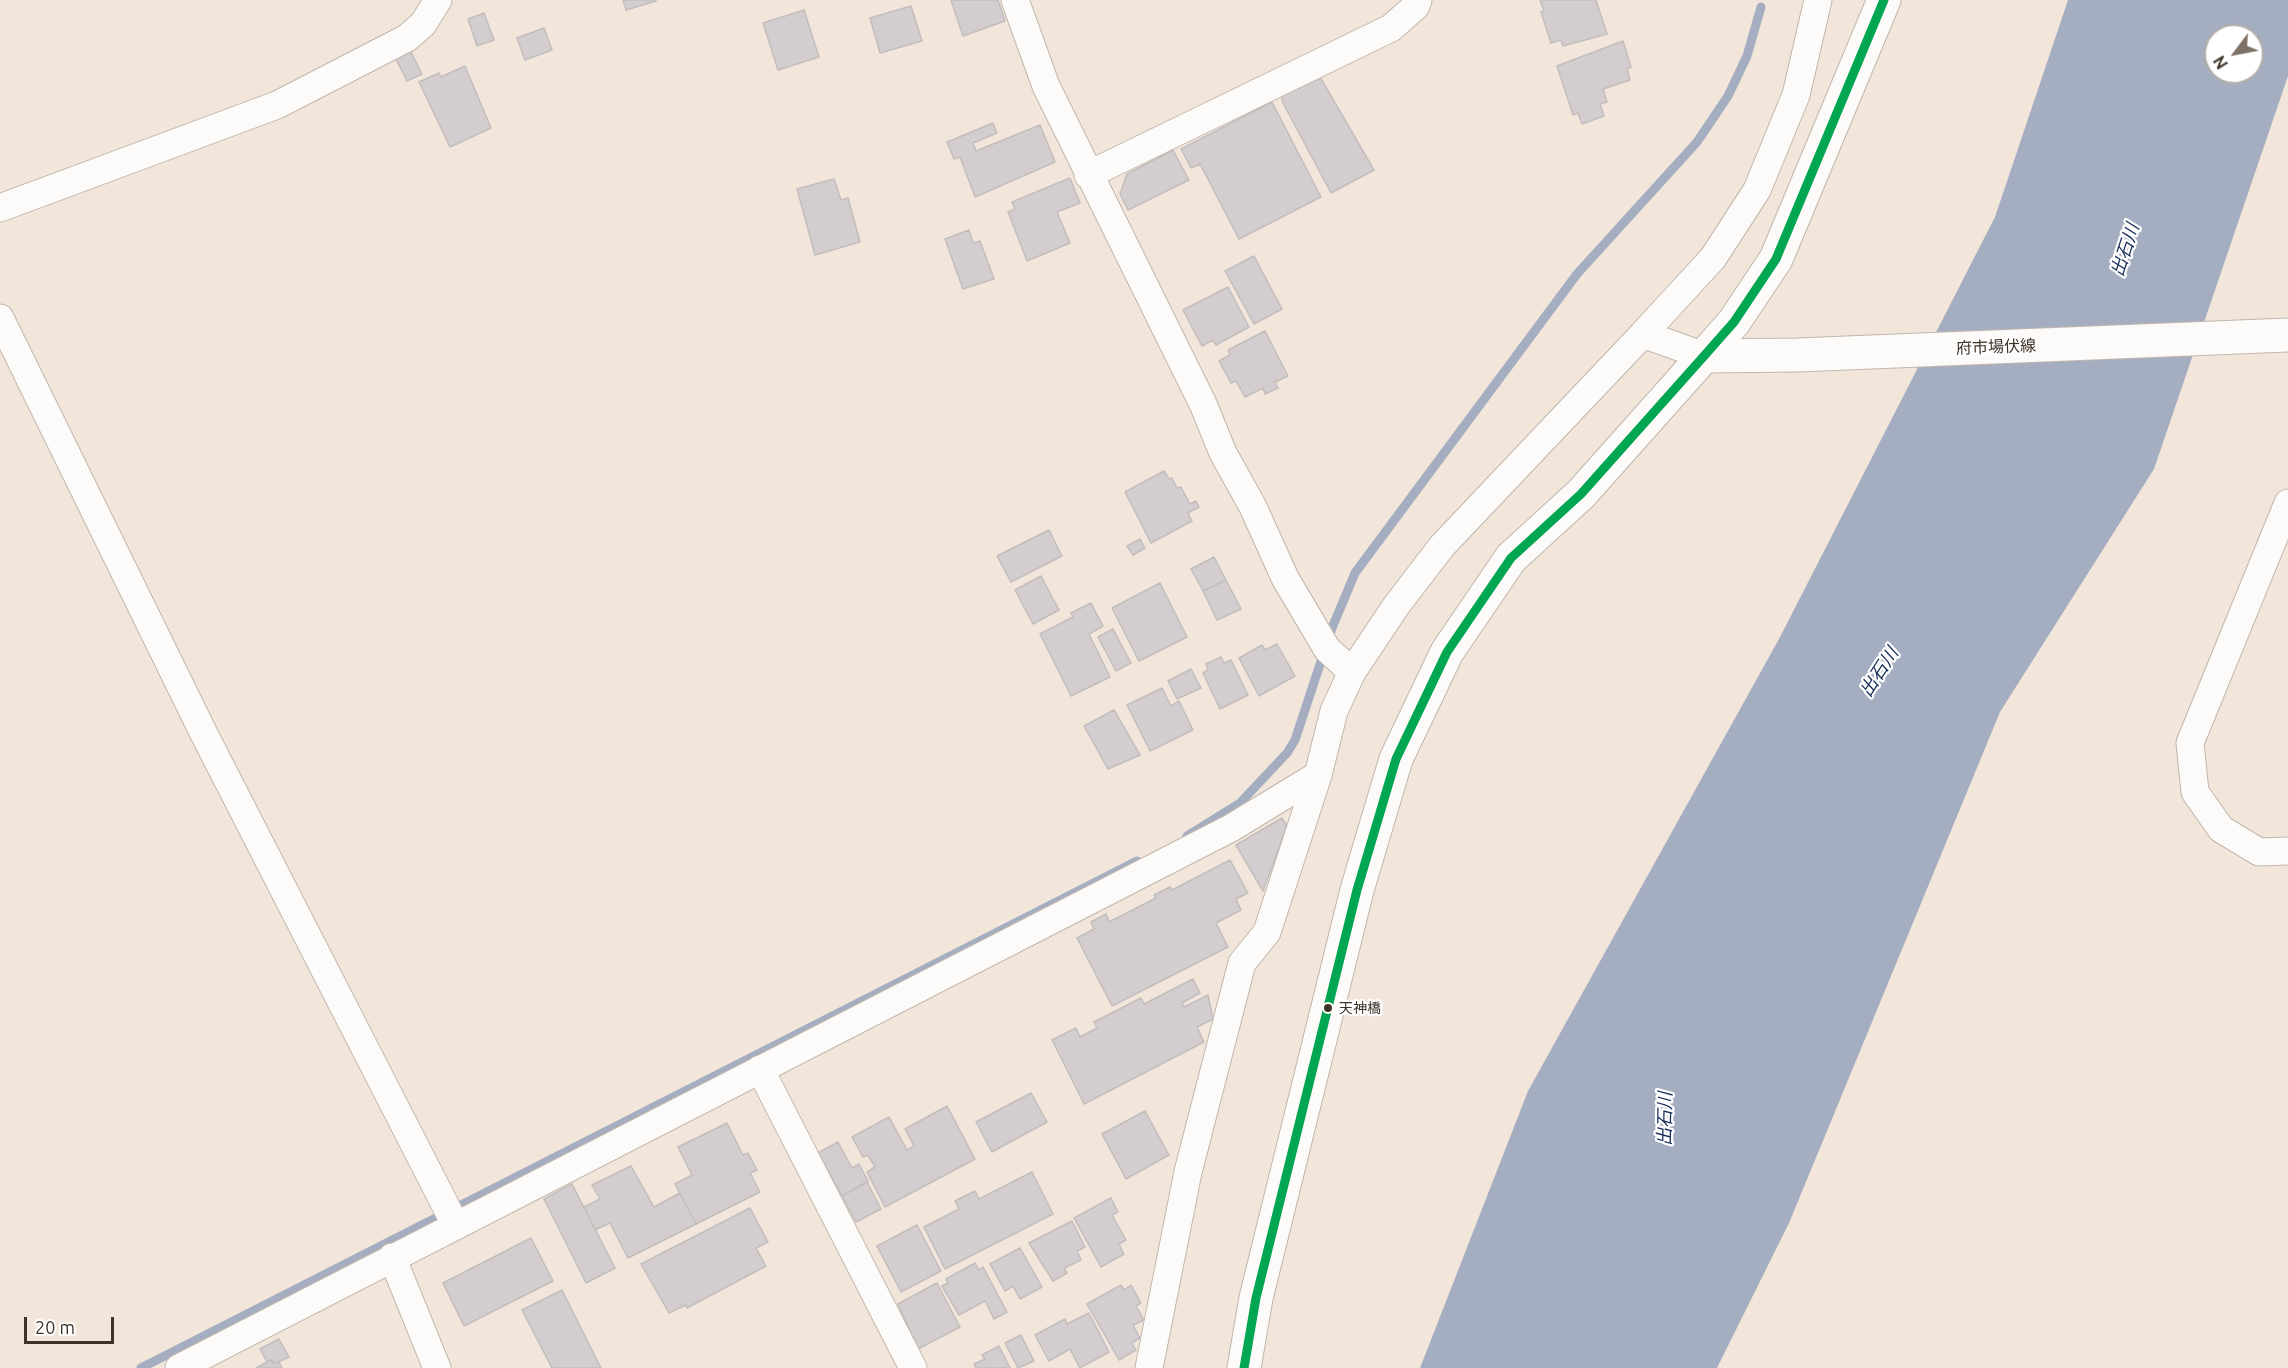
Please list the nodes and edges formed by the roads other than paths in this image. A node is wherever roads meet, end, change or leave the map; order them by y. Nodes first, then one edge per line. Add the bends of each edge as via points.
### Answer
1 (438, 0) edge
2 (1015, 0) edge
3 (1418, 0) edge
4 (1818, 0) edge
5 (1884, 0) edge
6 (1088, 175) junction
7 (0, 208) edge
8 (0, 318) edge
9 (1643, 334) junction
10 (2288, 335) edge
11 (1704, 356) junction
12 (2288, 503) edge
13 (1352, 672) junction
14 (1318, 775) junction
15 (2288, 850) edge
16 (760, 1069) junction
17 (456, 1226) junction
18 (392, 1257) junction
19 (179, 1368) edge
20 (437, 1368) edge
21 (913, 1368) edge
22 (1149, 1368) edge
23 (1244, 1368) edge

1 - 7 street via 423,24 407,39 277,105
2 - 6 street via 1046,86
3 - 6 street via 1391,28
4 - 9 street via 1796,95 1757,190 1713,258
5 - 11 main road via 1776,259 1734,322
6 - 13 street via 1203,404 1223,453 1254,507 1285,578 1327,649
8 - 17 street via 204,734
9 - 11 street
9 - 13 street via 1442,546
10 - 11 main road, 府市場伏線
11 - 23 main road via 1581,494 1511,558 1447,652 1396,759 1354,902 1256,1298
12 - 15 street via 2190,743 2194,792 2221,829 2259,852
13 - 14 street via 1334,711
14 - 16 street via 1231,828
14 - 22 street via 1267,932 1242,963 1188,1172
16 - 17 street
16 - 21 street
17 - 18 street
18 - 19 street
18 - 20 street

